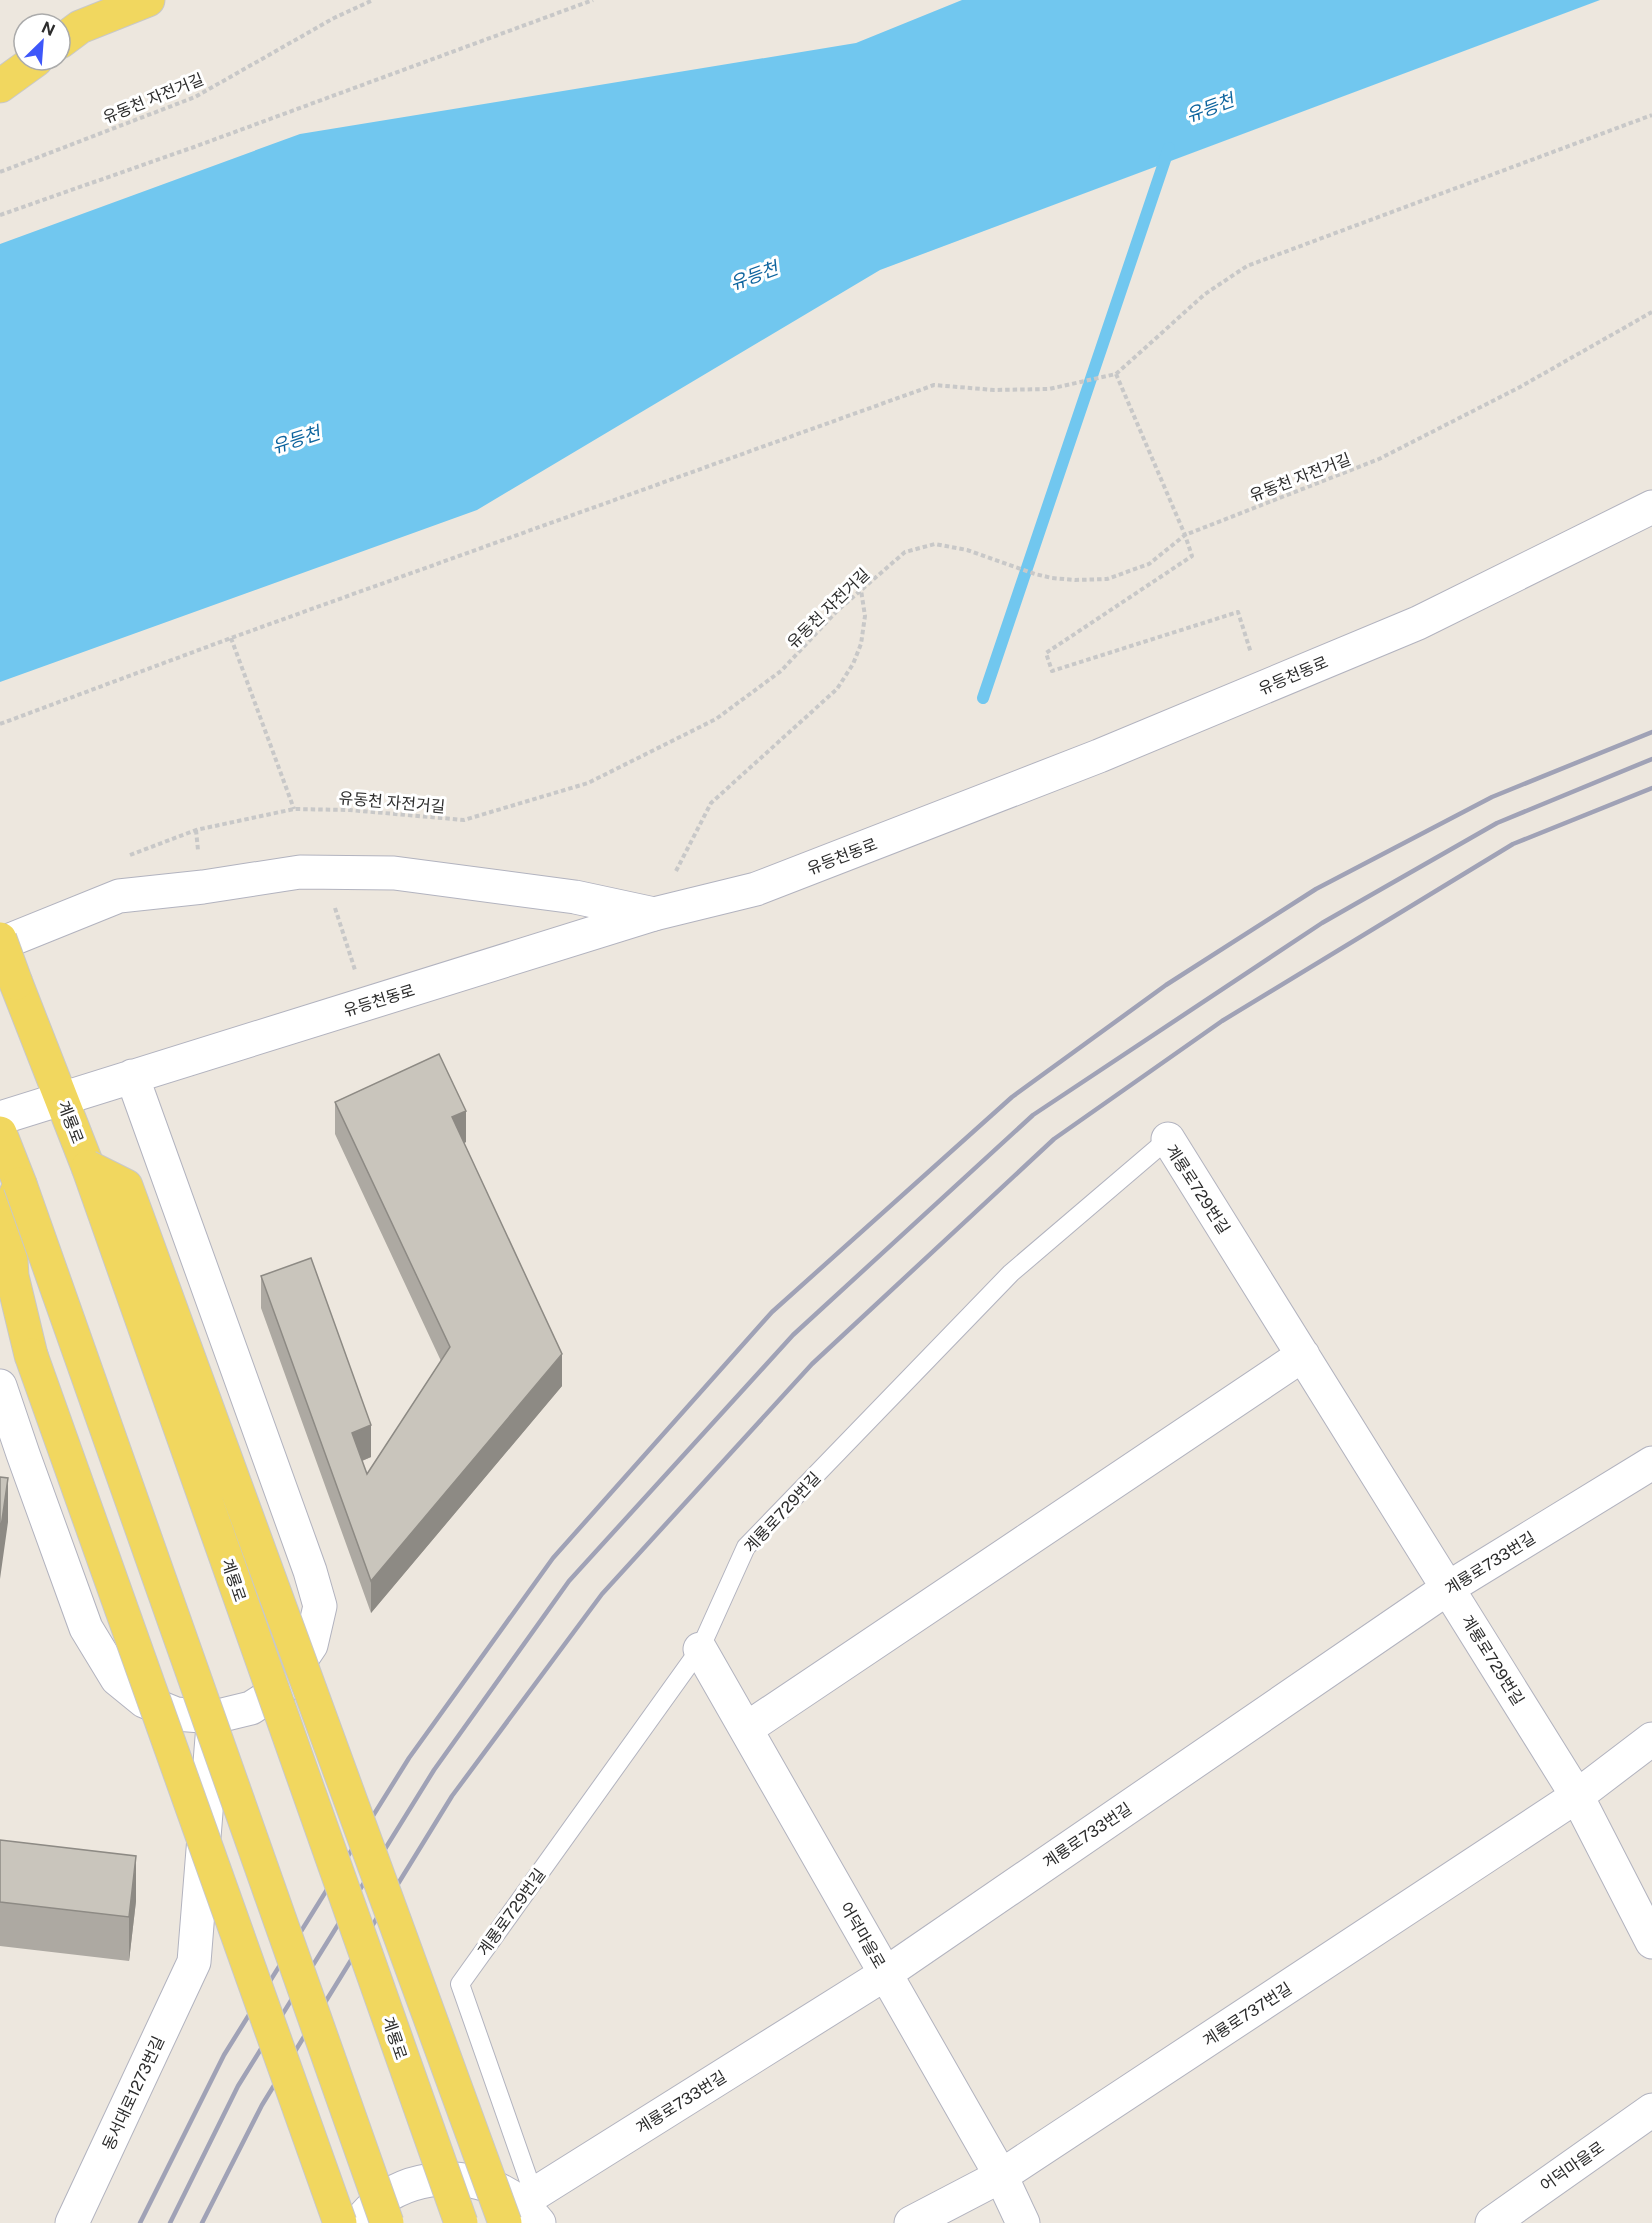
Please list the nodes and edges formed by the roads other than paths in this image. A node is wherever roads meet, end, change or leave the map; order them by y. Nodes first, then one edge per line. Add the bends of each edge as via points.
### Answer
1 (148, 0) edge
2 (72, 33) edge
3 (19, 72) edge
4 (0, 86) edge
5 (1652, 507) edge
6 (654, 914) junction
7 (0, 942) edge
8 (132, 1076) junction
9 (62, 1097) junction
10 (0, 1118) edge
11 (0, 1133) edge
12 (1168, 1139) joint
13 (88, 1167) junction
14 (20, 1184) junction
15 (1303, 1355) junction
16 (0, 1386) edge
17 (0, 1408) edge
18 (22, 1454) junction
19 (1652, 1463) edge
20 (1448, 1588) junction
21 (700, 1649) junction
22 (214, 1718) junction
23 (746, 1730) junction
24 (1652, 1739) edge
25 (1577, 1796) junction
26 (1652, 1942) edge
27 (885, 1974) junction
28 (1652, 2110) edge
29 (1001, 2176) junction
30 (528, 2213) edge
31 (72, 2223) edge
32 (340, 2223) edge
33 (358, 2223) edge
34 (387, 2223) edge
35 (461, 2223) edge
36 (911, 2223) edge
37 (1023, 2223) edge
38 (1492, 2223) edge

1 - 2 main road
3 - 4 main road
5 - 6 street, 유등천동로 via 1418,623 1099,756 756,889
6 - 7 street via 575,897 394,873 300,872 119,896
6 - 8 street, 유등천동로
7 - 9 main road, 계룡로, bridge
8 - 9 street, 유등천동로
8 - 22 street via 320,1606 311,1645 282,1688 251,1708
9 - 10 street, 유등천동로
9 - 13 main road, 계룡로
11 - 14 main road
12 - 15 street, 계룡로729번길
12 - 21 lane, 계룡로729번길 via 1011,1273 746,1547
13 - 30 main road, bridge via 126,1186
13 - 35 main road, 계룡로, bridge
14 - 32 main road, bridge via 9,1213 12,1276 31,1355
14 - 34 main road, bridge
15 - 20 street, 계룡로729번길
15 - 23 street
16 - 18 street
17 - 18 street
18 - 22 street via 86,1628 117,1679 144,1701 176,1714
19 - 20 street, 계룡로733번길
20 - 25 street, 계룡로729번길
20 - 27 street, 계룡로733번길
21 - 23 street, 어덕마을로
21 - 30 lane, 계룡로729번길 via 460,1984
22 - 31 street, 동서대로1273번길 via 194,1962
23 - 27 street, 어덕마을로
24 - 25 street, 계룡로737번길
25 - 26 street, 계룡로729번길
25 - 29 street, 계룡로737번길
27 - 29 street, 어덕마을로
27 - 30 street, 계룡로733번길
28 - 38 street, 어덕마을로
29 - 36 street, 계룡로737번길
29 - 37 street, 어덕마을로
30 - 33 street via 487,2184 451,2178 414,2183 381,2200

